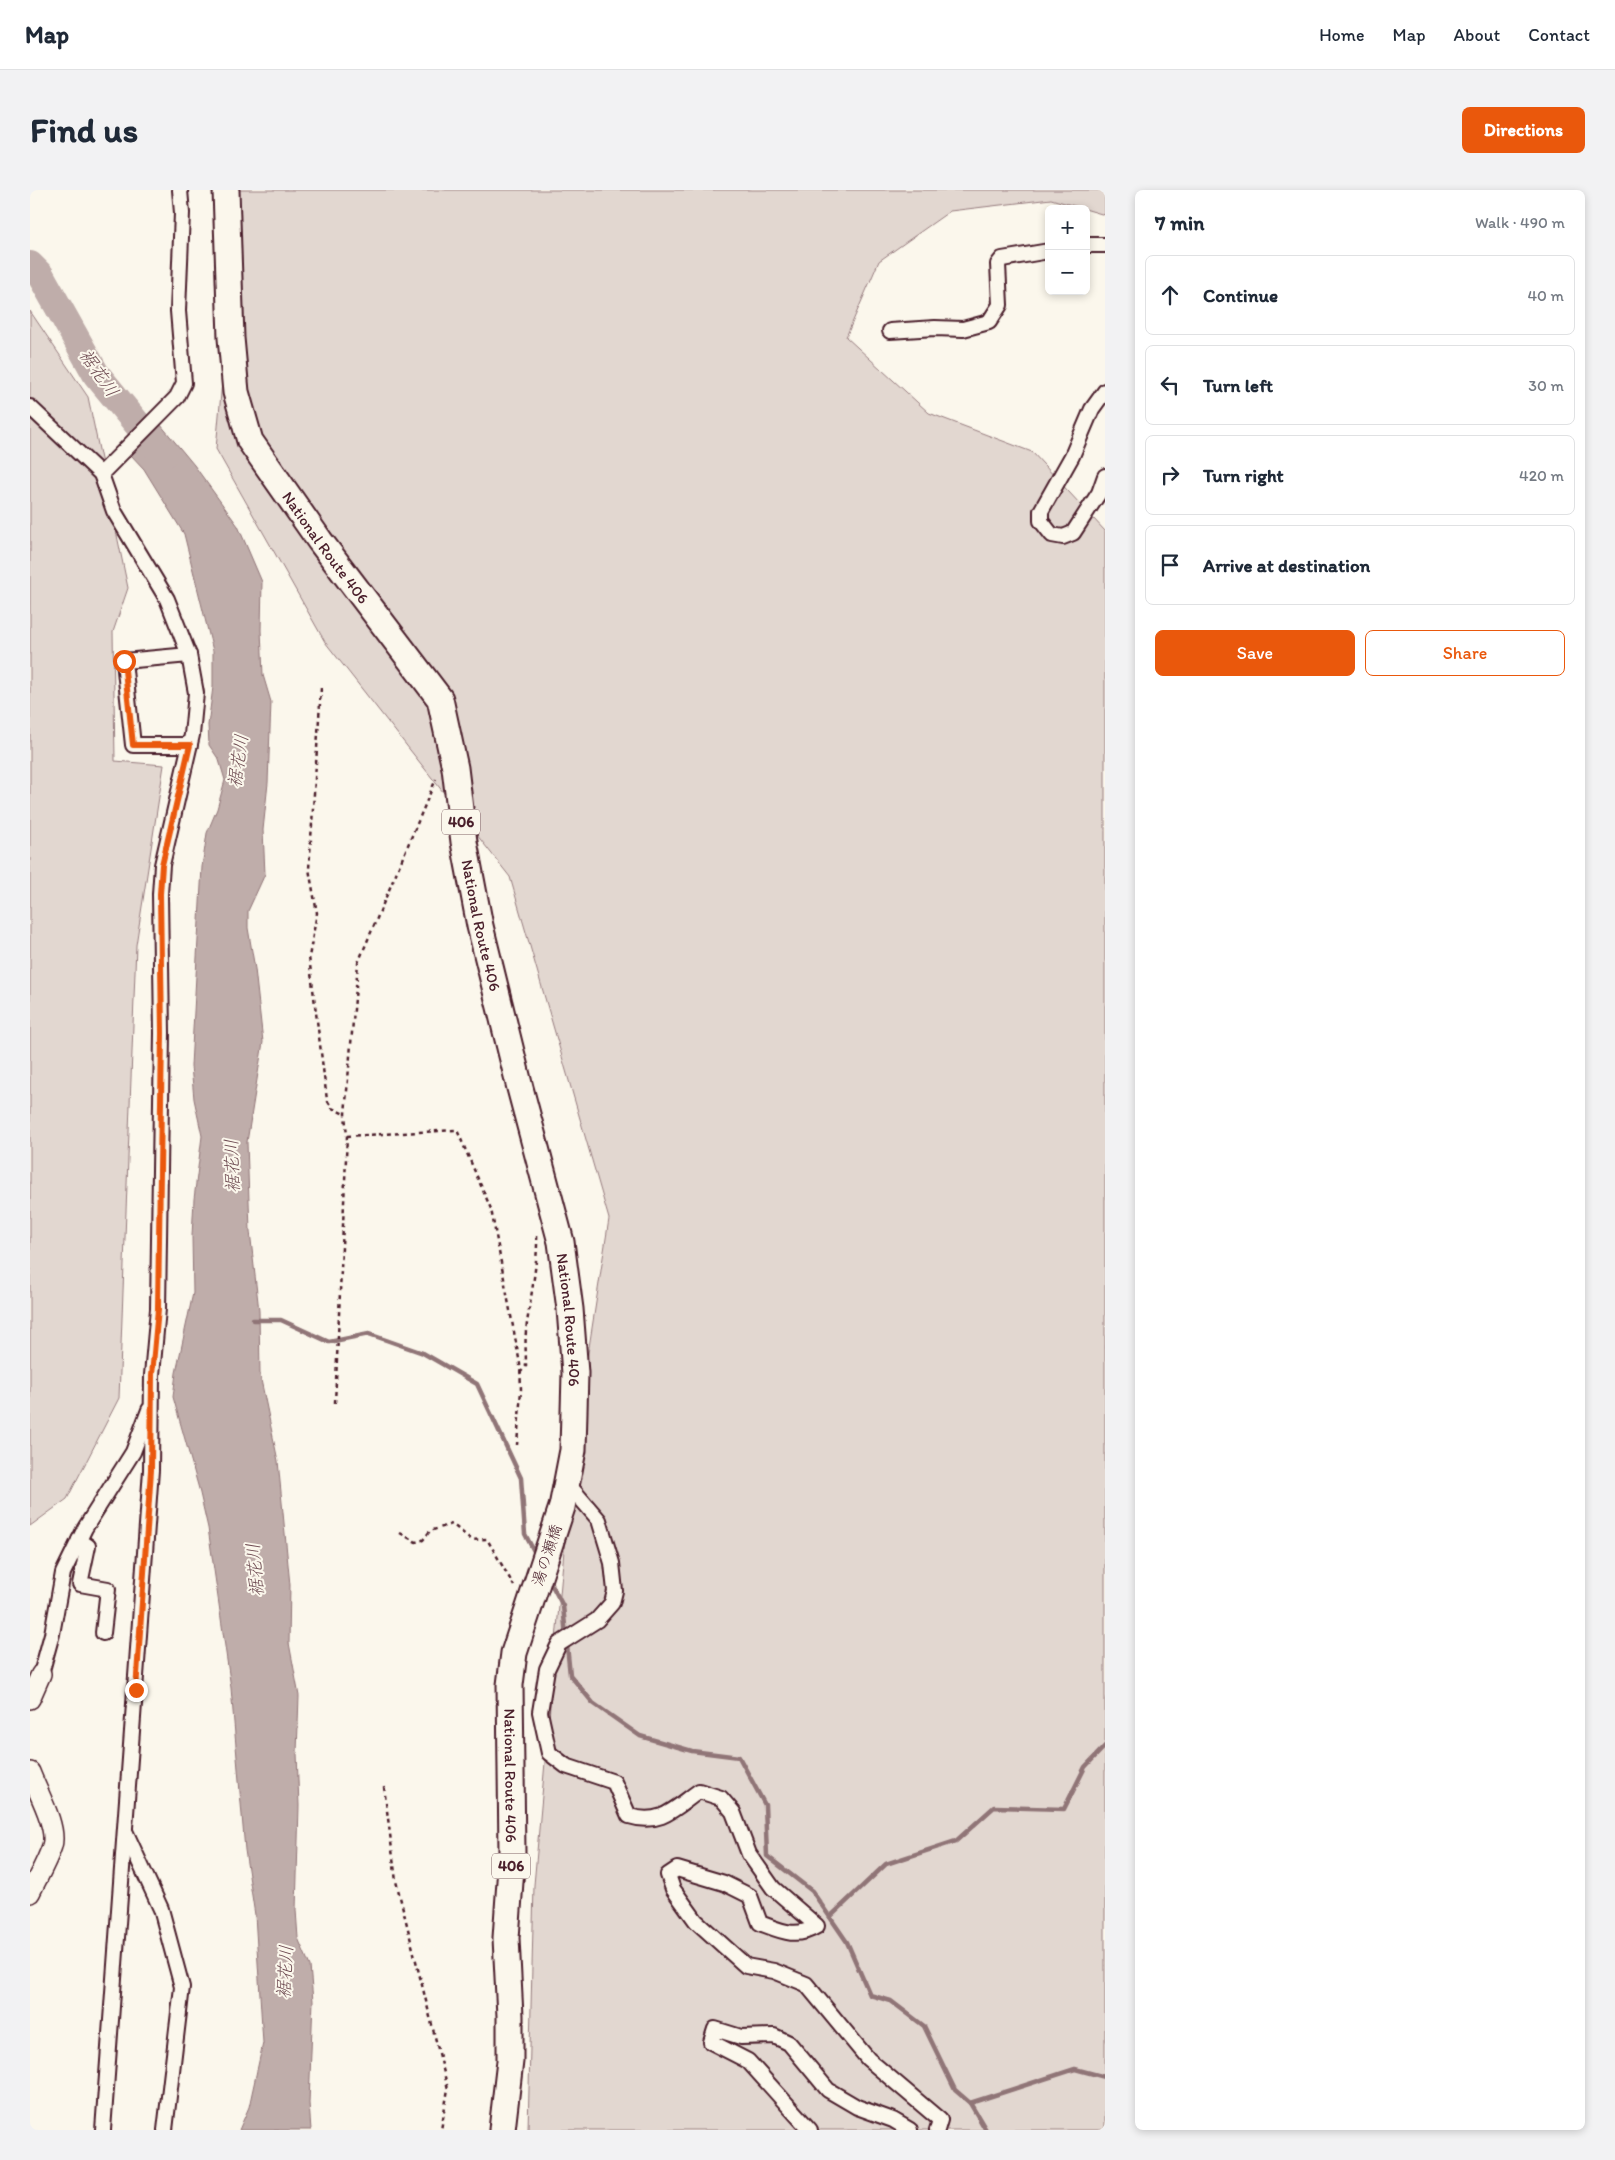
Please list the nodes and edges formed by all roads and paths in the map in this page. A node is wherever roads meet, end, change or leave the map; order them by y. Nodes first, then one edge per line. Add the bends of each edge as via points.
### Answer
1 (180, 190) edge
2 (226, 190) edge
3 (1090, 245) edge
4 (1105, 246) edge
5 (1045, 252) edge
6 (890, 331) dead end
7 (1105, 391) edge
8 (30, 407) edge
9 (105, 470) junction
10 (1105, 476) edge
11 (189, 655) junction
12 (320, 688) dead end
13 (190, 745) junction
14 (439, 772) dead end
15 (345, 1114) junction
16 (347, 1136) junction
17 (536, 1229) dead end
18 (520, 1373) junction
19 (152, 1400) junction
20 (334, 1403) dead end
21 (517, 1445) dead end
22 (565, 1495) junction
23 (400, 1533) dead end
24 (80, 1540) junction
25 (523, 1596) junction
26 (103, 1633) dead end
27 (41, 1674) joint
28 (30, 1699) edge
29 (30, 1772) edge
30 (384, 1787) dead end
31 (126, 1832) junction
32 (30, 1893) edge
33 (103, 2130) edge
34 (164, 2130) edge
35 (441, 2130) edge
36 (502, 2130) edge
37 (810, 2130) edge
38 (910, 2130) edge
39 (937, 2130) edge

1 - 9 street via 178,311 184,383 177,397
2 - 22 highway, National Route 406 / 406 via 236,392 250,441 320,541 440,699 456,768 464,842 480,926 560,1242 575,1373 574,1450
3 - 4 street
5 - 6 street via 1002,259 998,264 1000,305 989,322 963,329
7 - 10 street via 1092,409 1072,456 1041,511 1041,521 1052,535 1063,537 1074,533 1099,493
8 - 9 street
9 - 11 street via 114,512 167,599
11 - 13 street via 196,693
11 - 13 street via 124,661 133,745
12 - 15 path via 309,869 317,913 309,957 327,1100 332,1108
13 - 19 street via 162,865 160,894 160,1186 158,1309
14 - 15 path via 358,963
15 - 16 path
16 - 18 path via 457,1130 491,1209
16 - 20 path
17 - 18 path via 526,1366
18 - 21 path
19 - 24 street via 134,1452
19 - 31 street via 149,1495
22 - 25 highway, 湯の瀬橋 / 406
22 - 39 street via 600,1520 612,1563 615,1591 612,1603 597,1620 559,1644 546,1669 540,1712 549,1753 566,1766 614,1782 629,1816 644,1820 665,1816 699,1791 721,1798 733,1812 749,1854 773,1888 817,1926 805,1934 782,1931 760,1923 750,1896 724,1883 677,1869 668,1875 673,1889 696,1921 746,1966 774,1971 806,1984 868,2060 940,2120
23 - 25 path via 416,1542 423,1540 430,1531 452,1524 472,1540 487,1539
24 - 26 street via 88,1546 80,1584 108,1589
24 - 27 street via 63,1573
25 - 36 highway, National Route 406 / 406 via 510,1685 512,1853 506,1938 510,2061
27 - 28 street
29 - 32 street via 53,1836 52,1846
30 - 35 path via 396,1882 448,2089
31 - 33 street
31 - 34 street via 162,1909 182,1987
37 - 38 street via 748,2061 711,2042 715,2029 741,2037 774,2036 789,2043 828,2090 857,2107

